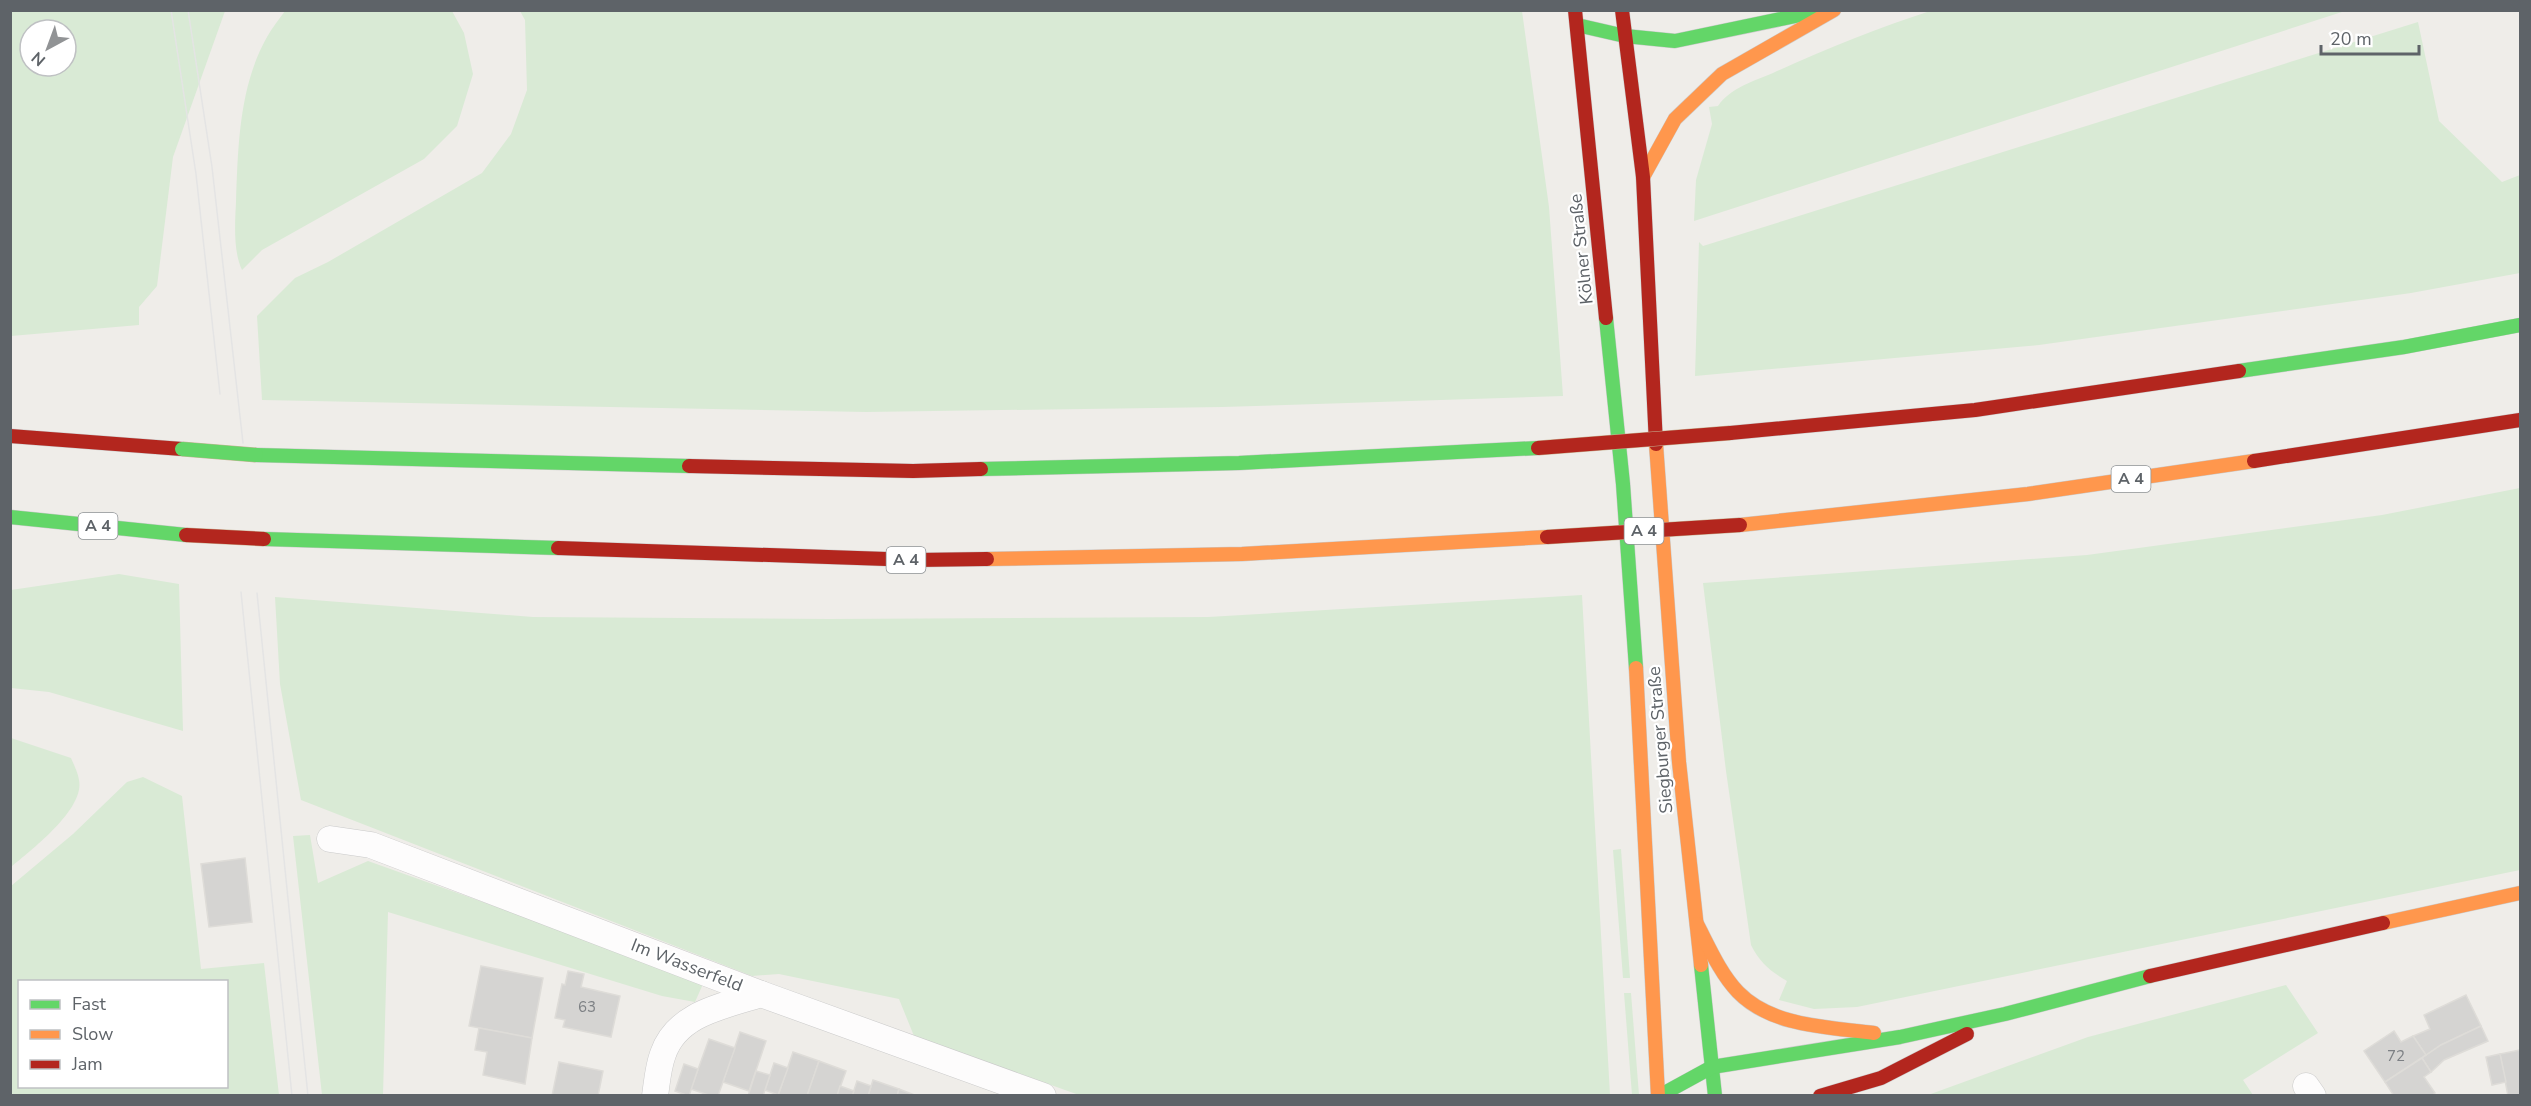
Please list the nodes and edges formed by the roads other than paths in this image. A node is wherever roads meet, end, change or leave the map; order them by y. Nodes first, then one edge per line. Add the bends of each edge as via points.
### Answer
1 (1575, 10) edge
2 (1622, 10) edge
3 (1821, 10) edge
4 (1834, 10) edge
5 (1594, 15) dead end
6 (1577, 25) junction
7 (1625, 36) junction
8 (1643, 177) junction
9 (2520, 325) edge
10 (2520, 420) edge
11 (10, 436) edge
12 (1623, 484) joint
13 (10, 516) edge
14 (330, 839) dead end
15 (2520, 893) edge
16 (1697, 924) junction
17 (761, 994) junction
18 (2005, 1014) junction
19 (1900, 1037) junction
20 (1712, 1067) junction
21 (1881, 1078) junction
22 (655, 1095) edge
23 (1044, 1095) edge
24 (1659, 1095) edge
25 (1715, 1095) edge
26 (1820, 1095) edge
27 (1858, 1095) edge

1 - 6 main road, Kölner Straße
2 - 7 main road
3 - 7 main road via 1675,41
4 - 8 main road via 1722,74 1675,119
5 - 6 main road
6 - 7 main road
6 - 12 main road, Kölner Straße
7 - 8 main road
8 - 16 main road, Siegburger Straße via 1652,380 1679,762
9 - 11 main road, bridge via 2404,347 1975,410 1538,448 1239,463 913,471 256,454
10 - 13 main road, A 4, bridge via 2028,494 1740,525 1242,554 916,560 264,539 186,535
12 - 24 main road, Siegburger Straße
14 - 17 street, Im Wasserfeld via 371,845
15 - 18 main road via 2188,966
16 - 19 main road via 1738,992 1763,1010 1798,1021
16 - 20 main road, Siegburger Straße
17 - 22 street via 704,1012 682,1024 663,1053
17 - 23 street, Im Wasserfeld
18 - 19 main road
18 - 21 main road
19 - 20 main road
20 - 24 main road
20 - 25 main road, Siegburger Straße
21 - 26 main road
21 - 27 main road

